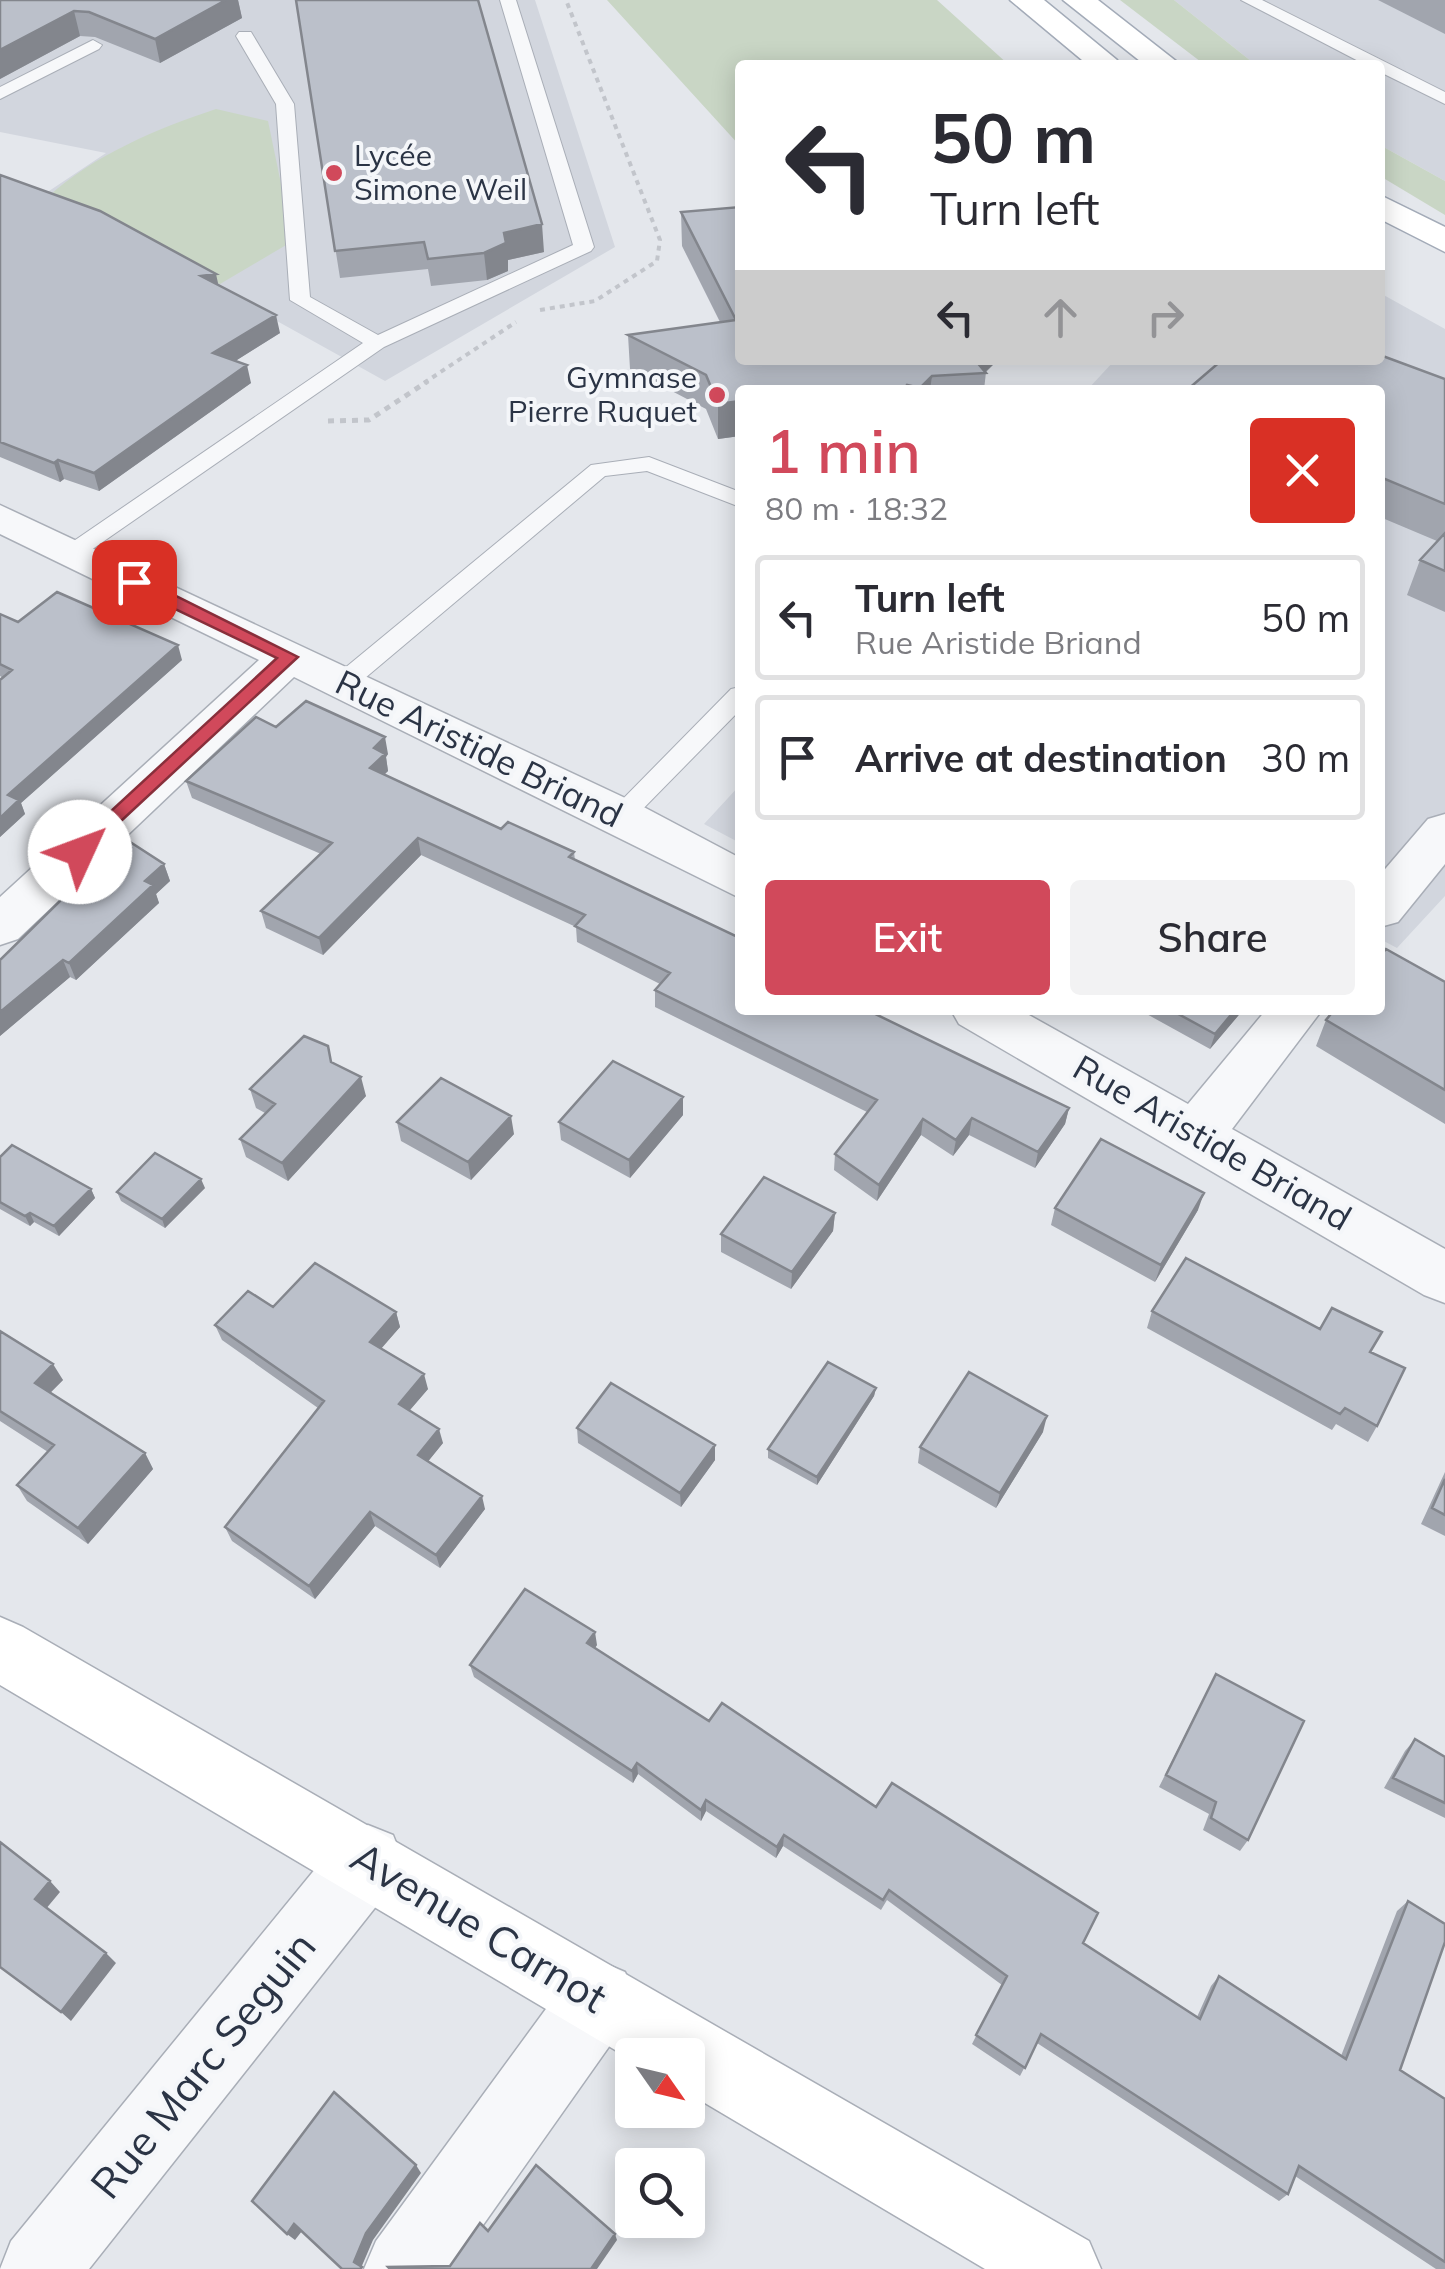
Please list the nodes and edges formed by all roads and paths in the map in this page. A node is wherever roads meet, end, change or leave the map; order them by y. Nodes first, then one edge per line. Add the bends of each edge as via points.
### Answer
1 (508, 0) edge
2 (1025, 0) edge
3 (1078, 0) edge
4 (1249, 0) edge
5 (245, 36) dead end
6 (93, 45) edge
7 (1101, 60) edge
8 (1158, 60) edge
9 (1370, 60) edge
10 (1385, 68) edge
11 (0, 94) edge
12 (1445, 99) edge
13 (1385, 211) edge
14 (1429, 259) edge
15 (377, 343) junction
16 (735, 498) edge
17 (0, 518) edge
18 (72, 552) junction
19 (289, 657) junction
20 (343, 683) junction
21 (735, 700) edge
22 (620, 816) junction
23 (1445, 831) edge
24 (735, 877) edge
25 (1385, 903) edge
26 (0, 926) edge
27 (986, 1015) edge
28 (1292, 1015) edge
29 (1196, 1134) junction
30 (1445, 1278) edge
31 (0, 1649) edge
32 (368, 1860) junction
33 (599, 1998) junction
34 (39, 2269) edge
35 (404, 2269) edge
36 (1060, 2269) edge

1 - 15 lane via 584,247
2 - 7 main road
3 - 8 main road
4 - 9 lane
5 - 15 lane via 284,104 300,300
6 - 11 lane
10 - 12 lane
13 - 14 main road
15 - 18 lane
16 - 20 lane via 649,464 599,470
17 - 18 street, Rue Aristide Briand
18 - 19 street, Rue Aristide Briand
19 - 20 street, Rue Aristide Briand
19 - 26 street
20 - 22 street, Rue Aristide Briand
21 - 22 lane
22 - 24 street, Rue Aristide Briand
23 - 25 street
27 - 29 street, Rue Aristide Briand
28 - 29 street
29 - 30 street, Rue Aristide Briand
31 - 32 main road, Avenue Carnot
32 - 33 main road, Avenue Carnot
32 - 34 street, Rue Marc Seguin
33 - 35 street
33 - 36 main road, Avenue Carnot

